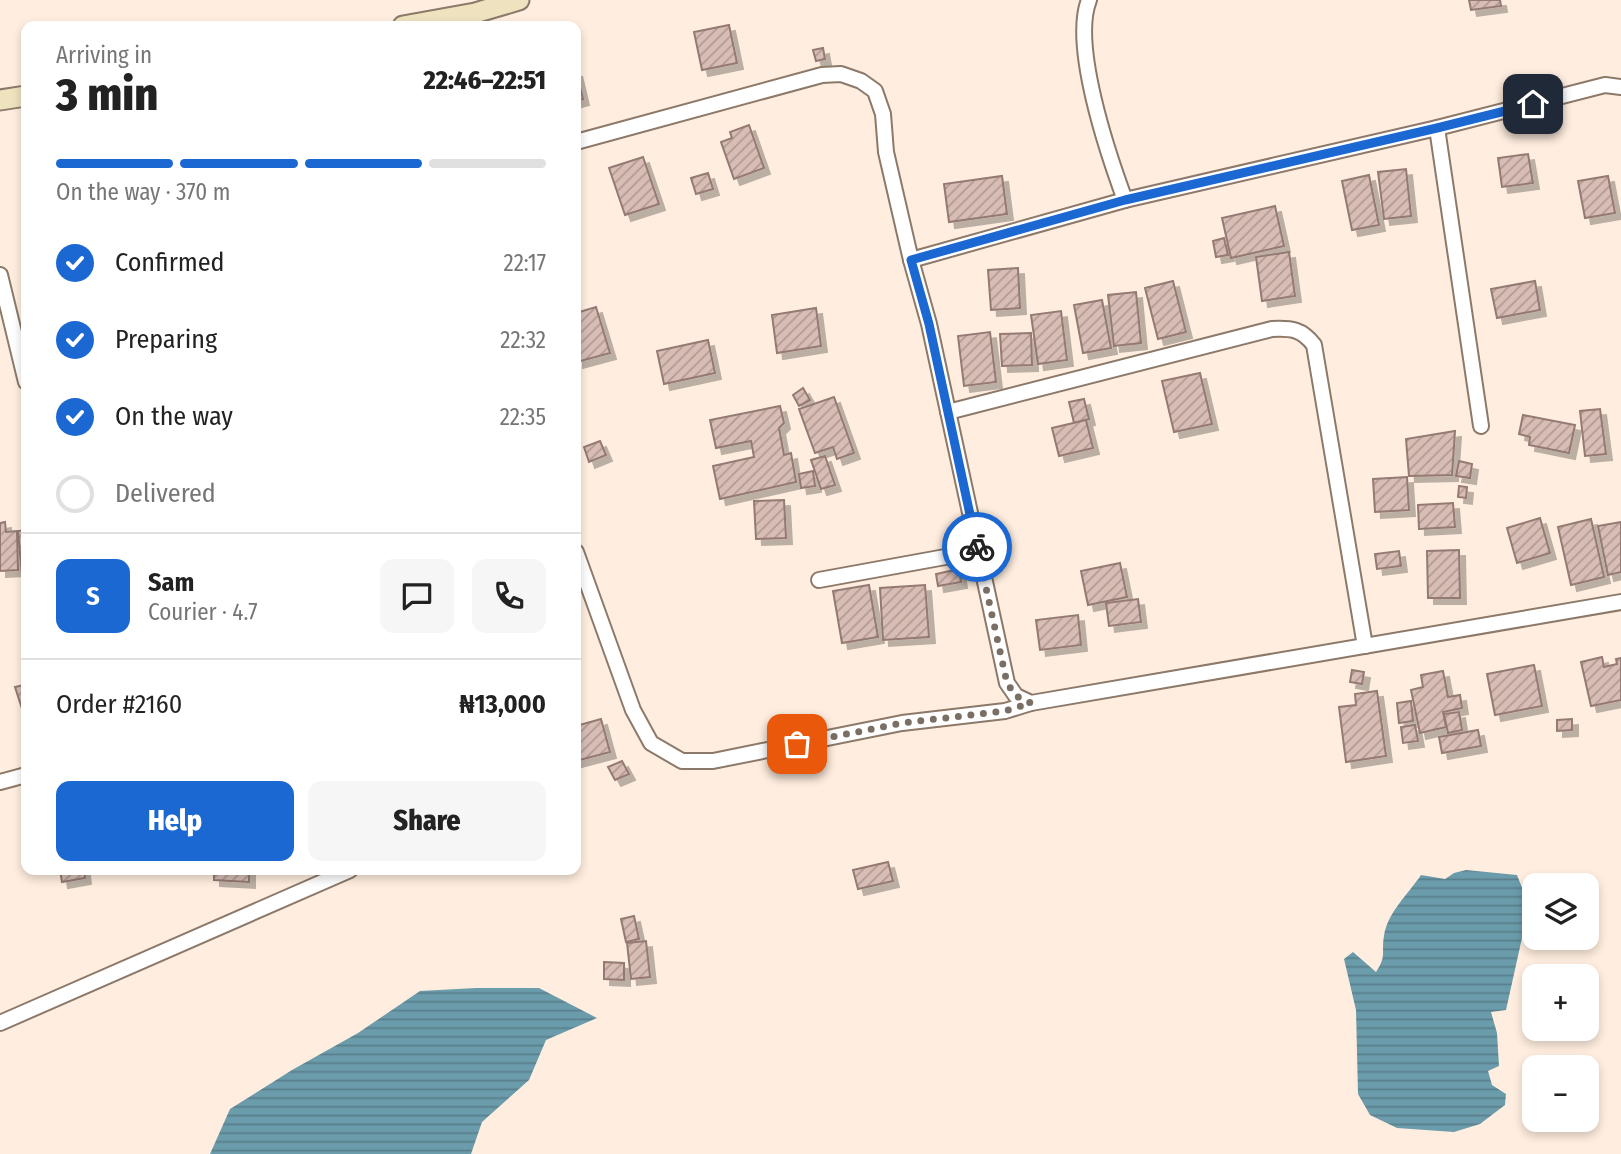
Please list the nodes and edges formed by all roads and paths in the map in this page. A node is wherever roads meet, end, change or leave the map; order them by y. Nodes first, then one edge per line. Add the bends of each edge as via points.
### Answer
1 (519, 0) edge
2 (1089, 0) edge
3 (431, 21) edge
4 (1621, 87) edge
5 (21, 97) edge
6 (0, 100) edge
7 (1437, 128) junction
8 (581, 141) edge
9 (1125, 200) junction
10 (911, 260) junction
11 (0, 275) edge
12 (21, 361) edge
13 (948, 412) junction
14 (1481, 426) dead end
15 (978, 551) junction
16 (581, 566) edge
17 (819, 580) dead end
18 (1621, 602) edge
19 (1365, 646) junction
20 (1031, 703) junction
21 (21, 776) edge
22 (0, 782) edge
23 (339, 875) edge
24 (0, 1023) edge

1 - 3 main road
2 - 9 street via 1083,28 1094,100
4 - 7 street via 1605,85
5 - 6 main road
7 - 9 street
7 - 14 street
8 - 10 street via 822,75 841,74 861,81 875,91 883,114 886,152
9 - 10 street
10 - 13 street
11 - 12 street
13 - 15 street
13 - 19 street via 1272,329 1305,333 1314,345
15 - 17 street
15 - 20 street via 1007,683 1016,696
16 - 20 street via 633,710 651,743 682,761 713,761
18 - 19 street
19 - 20 street
21 - 22 street
23 - 24 street

